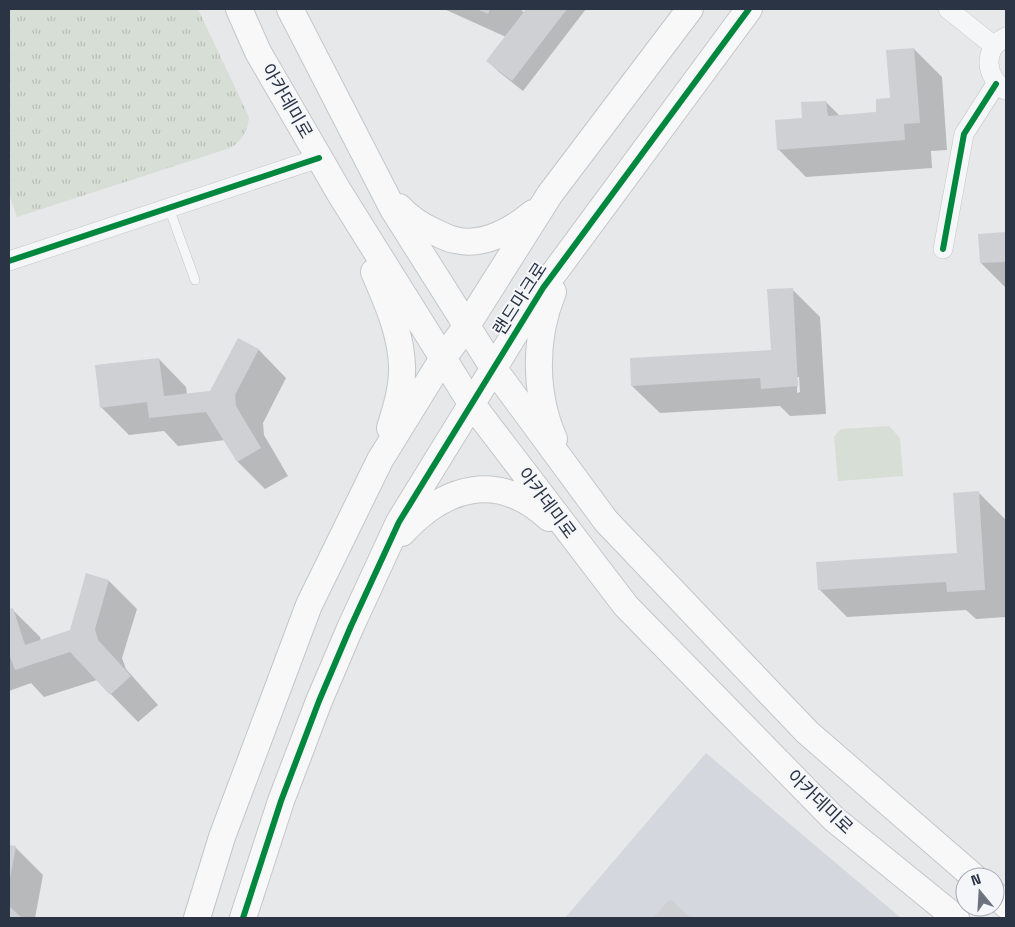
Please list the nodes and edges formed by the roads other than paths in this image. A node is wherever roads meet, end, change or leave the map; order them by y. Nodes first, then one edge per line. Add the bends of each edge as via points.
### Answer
1 (239, 9) edge
2 (290, 9) edge
3 (690, 9) edge
4 (749, 9) edge
5 (948, 9) edge
6 (1000, 42) edge
7 (1001, 87) edge
8 (319, 158) junction
9 (375, 174) junction
10 (555, 188) junction
11 (338, 192) junction
12 (169, 208) junction
13 (588, 226) junction
14 (943, 249) dead end
15 (9, 261) edge
16 (195, 280) dead end
17 (466, 327) junction
18 (443, 358) junction
19 (494, 369) junction
20 (471, 403) junction
21 (380, 460) junction
22 (572, 475) junction
23 (590, 559) junction
24 (381, 562) junction
25 (963, 867) edge
26 (197, 918) edge
27 (243, 918) edge
28 (956, 918) edge

1 - 8 main road, 아카데미로 via 258,52
2 - 9 main road, 아카데미로
3 - 10 main road, 랜드마크로
4 - 13 main road, 랜드마크로
5 - 6 street
6 - 7 street via 990,56 989,65 991,75
7 - 14 street via 964,134
8 - 11 main road, 아카데미로
8 - 12 street
9 - 10 main road via 391,198 416,222 456,240 470,242 498,235 523,221
9 - 17 main road, 아카데미로
10 - 17 main road, 랜드마크로
11 - 18 main road, 아카데미로
11 - 21 main road via 383,294 399,344 402,366 399,394
12 - 15 street
12 - 16 lane
13 - 19 main road, 랜드마크로 via 543,288
13 - 22 main road via 548,302 539,349 542,398 547,420
17 - 18 main road, 랜드마크로
17 - 19 main road, 아카데미로
18 - 20 main road, 아카데미로
18 - 21 main road, 랜드마크로
19 - 20 main road, 랜드마크로
19 - 22 main road, 아카데미로
20 - 23 main road, 아카데미로
20 - 24 main road, 랜드마크로 via 399,522
21 - 26 main road, 랜드마크로 via 309,605 222,837
22 - 25 main road, 아카데미로 via 606,521 808,732
23 - 24 main road via 535,507 511,494 472,489 432,506 392,544
23 - 28 main road, 아카데미로 via 626,606 834,819
24 - 27 main road, 랜드마크로 via 319,701 281,801

